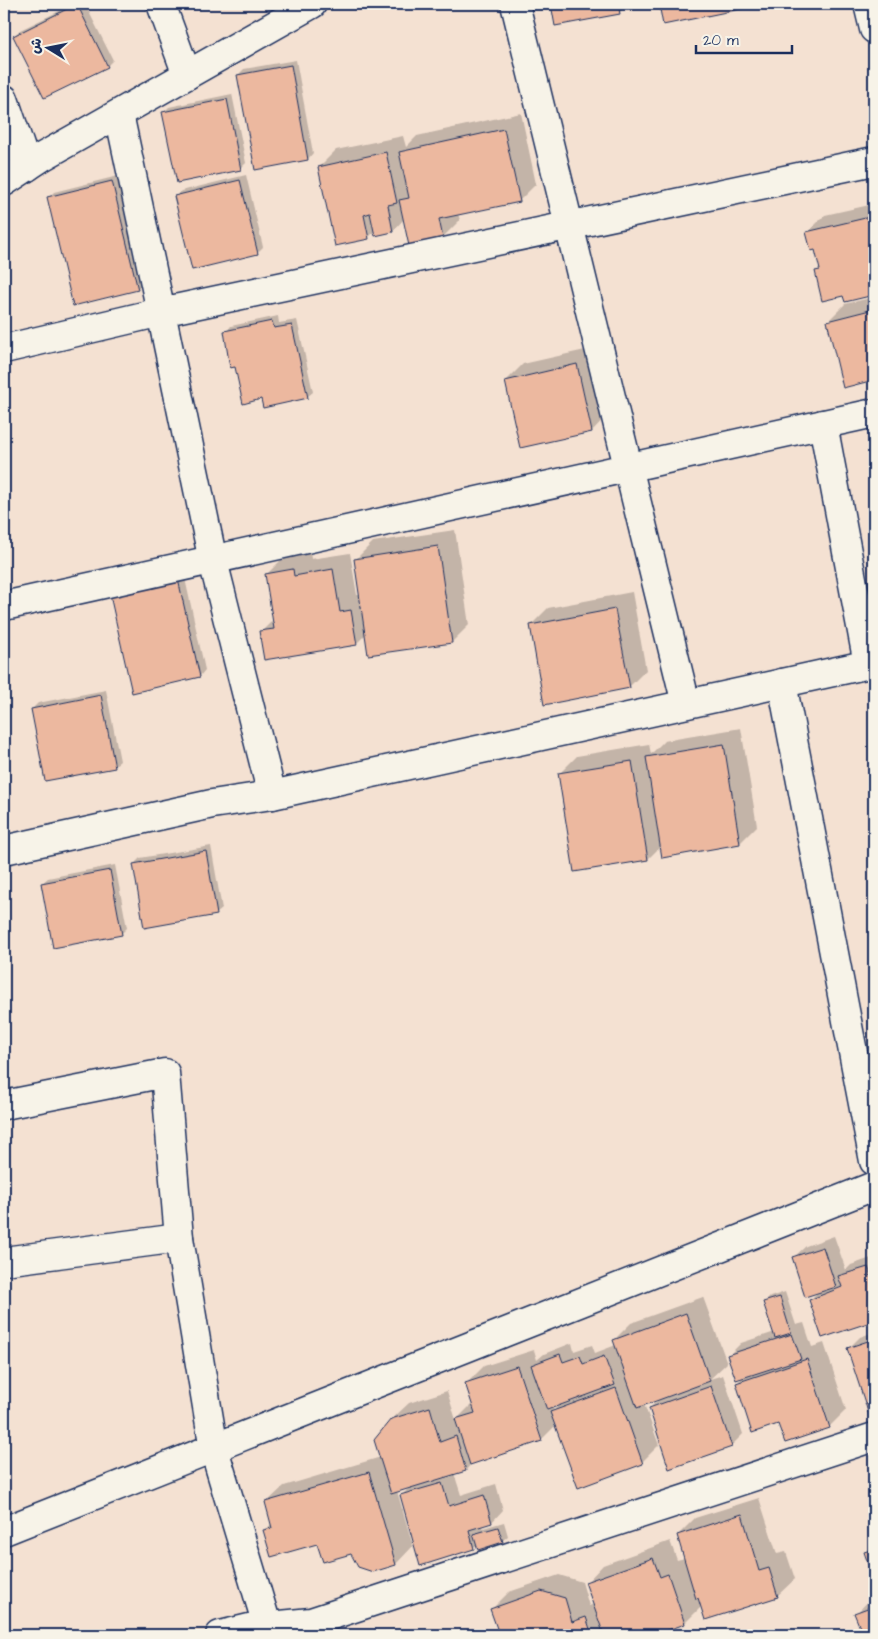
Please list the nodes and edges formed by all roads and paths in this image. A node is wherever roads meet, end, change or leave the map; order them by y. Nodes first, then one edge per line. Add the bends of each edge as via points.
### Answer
1 (161, 4) edge
2 (312, 4) edge
3 (515, 4) edge
4 (868, 4) edge
5 (874, 29) edge
6 (187, 75) junction
7 (4, 99) edge
8 (119, 114) junction
9 (874, 160) edge
10 (27, 167) junction
11 (4, 182) edge
12 (570, 226) junction
13 (161, 312) junction
14 (4, 349) edge
15 (874, 413) edge
16 (823, 424) junction
17 (628, 468) junction
18 (213, 561) junction
19 (4, 606) edge
20 (871, 664) edge
21 (782, 683) junction
22 (686, 704) junction
23 (272, 795) junction
24 (4, 850) edge
25 (4, 1105) edge
26 (874, 1161) edge
27 (874, 1186) edge
28 (178, 1238) junction
29 (4, 1261) edge
30 (874, 1437) edge
31 (214, 1449) junction
32 (4, 1531) edge
33 (269, 1631) edge
34 (220, 1635) edge

1 - 6 street
2 - 6 street
3 - 12 street
4 - 5 street
6 - 8 street
7 - 10 street
8 - 10 street
8 - 13 street
9 - 12 street
10 - 11 street
12 - 13 street
12 - 17 street
13 - 14 street
13 - 18 street
15 - 16 street
16 - 17 street
16 - 20 street
17 - 18 street
17 - 22 street
18 - 19 street
18 - 23 street
20 - 21 street
21 - 22 street
21 - 26 street
22 - 23 street
23 - 24 street via 212,804
25 - 28 street via 165,1073
27 - 31 street
28 - 29 street
28 - 31 street
30 - 33 street via 311,1622
31 - 32 street
31 - 33 street
33 - 34 street via 249,1628

